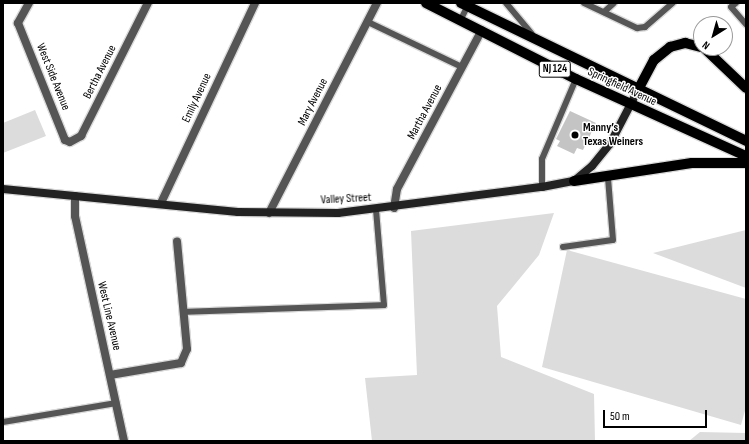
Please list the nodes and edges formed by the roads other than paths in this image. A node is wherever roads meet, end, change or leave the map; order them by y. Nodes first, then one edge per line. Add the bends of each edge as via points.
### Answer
1 (29, 3) edge
2 (148, 3) edge
3 (254, 3) edge
4 (378, 3) edge
5 (426, 3) edge
6 (506, 3) edge
7 (584, 3) edge
8 (614, 3) edge
9 (673, 3) edge
10 (736, 3) edge
11 (466, 4) edge
12 (604, 12) junction
13 (461, 19) junction
14 (368, 22) junction
15 (746, 24) edge
16 (482, 30) junction
17 (536, 38) junction
18 (693, 45) edge
19 (712, 56) edge
20 (462, 67) junction
21 (576, 79) junction
22 (639, 88) junction
23 (746, 88) edge
24 (630, 105) junction
25 (65, 140) joint
26 (746, 141) edge
27 (746, 156) edge
28 (746, 163) edge
29 (608, 178) junction
30 (574, 181) junction
31 (542, 187) junction
32 (3, 189) edge
33 (75, 196) junction
34 (161, 203) junction
35 (394, 208) junction
36 (376, 210) junction
37 (270, 213) junction
38 (177, 241) dead end
39 (563, 247) dead end
40 (184, 312) junction
41 (110, 375) junction
42 (116, 403) junction
43 (3, 422) edge
44 (124, 441) edge

1 - 25 street, West Side Avenue via 18,23
2 - 25 street, Bertha Avenue via 81,136 73,141
3 - 34 street, Emily Avenue
4 - 14 street, Mary Avenue
5 - 13 main road, Springfield Avenue / NJ 124
6 - 17 lane
7 - 12 lane
8 - 12 lane
9 - 12 lane via 644,27 637,28
10 - 15 lane via 731,7
11 - 13 lane
11 - 17 main road, Springfield Avenue / NJ 124
13 - 16 main road, Springfield Avenue / NJ 124
14 - 20 lane
14 - 37 street, Mary Avenue
16 - 20 street, Martha Avenue
16 - 21 main road, Springfield Avenue / NJ 124
17 - 22 main road, Springfield Avenue / NJ 124
18 - 22 main road via 685,43 670,47 654,60
19 - 23 main road
20 - 35 street, Martha Avenue via 397,189
21 - 24 main road, Springfield Avenue / NJ 124
21 - 31 lane via 542,159
22 - 24 main road
22 - 26 main road, Springfield Avenue / NJ 124
24 - 27 main road, Springfield Avenue / NJ 124
24 - 30 main road via 602,155
28 - 29 main road via 692,163
29 - 30 main road
29 - 39 lane via 613,240
30 - 31 main road, Valley Street
31 - 35 main road, Valley Street
32 - 33 main road, Valley Street
33 - 34 main road, Valley Street
33 - 41 street, West Line Avenue via 75,216
34 - 37 main road, Valley Street
35 - 36 main road, Valley Street
36 - 37 main road, Valley Street
36 - 40 lane via 384,305
38 - 40 street
40 - 41 street via 187,349 181,363
41 - 42 street, West Line Avenue
42 - 43 lane
42 - 44 street, West Line Avenue

